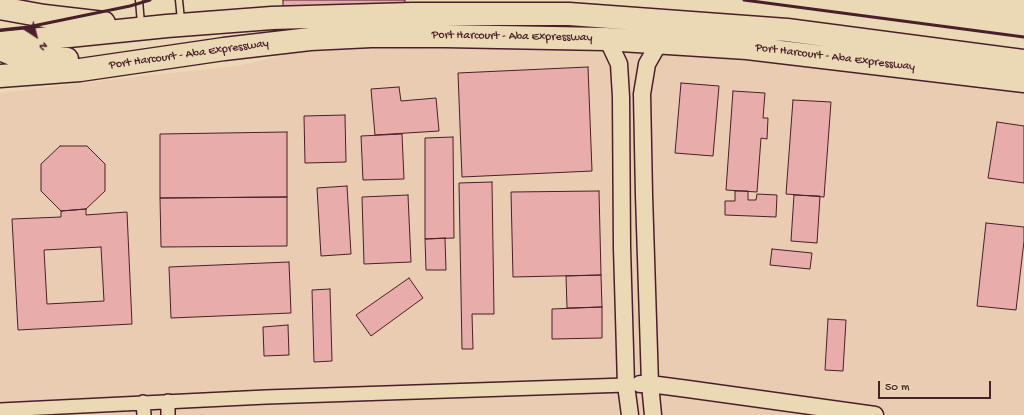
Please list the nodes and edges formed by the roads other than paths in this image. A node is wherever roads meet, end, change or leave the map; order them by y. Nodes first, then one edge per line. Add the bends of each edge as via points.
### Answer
1 (140, 0) edge
2 (179, 0) edge
3 (0, 8) edge
4 (141, 24) junction
5 (174, 26) junction
6 (604, 39) junction
7 (0, 43) edge
8 (659, 43) junction
9 (0, 49) edge
10 (224, 50) junction
11 (1024, 61) edge
12 (0, 76) edge
13 (1024, 81) edge
14 (626, 384) junction
15 (650, 384) junction
16 (168, 401) junction
17 (143, 409) edge
18 (0, 410) edge
19 (168, 415) edge
20 (630, 415) edge
21 (653, 415) edge
22 (875, 415) edge

1 - 4 lane
2 - 5 lane
3 - 4 highway via 98,23
4 - 5 highway
5 - 7 highway, Port Harcourt - Aba Expressway
5 - 11 highway, Port Harcourt - Aba Expressway via 272,18 534,10 787,30
6 - 8 highway, Port Harcourt - Aba Expressway
6 - 10 highway, Port Harcourt - Aba Expressway via 371,36 310,39
6 - 14 street via 619,64
8 - 13 highway, Port Harcourt - Aba Expressway via 747,48
8 - 15 street via 648,64 642,94
9 - 10 highway via 30,58 62,59 148,51
10 - 12 highway, Port Harcourt - Aba Expressway via 80,70
14 - 15 street
14 - 16 street
14 - 20 street
15 - 21 street
15 - 22 street
16 - 17 street
16 - 19 street
17 - 18 street

